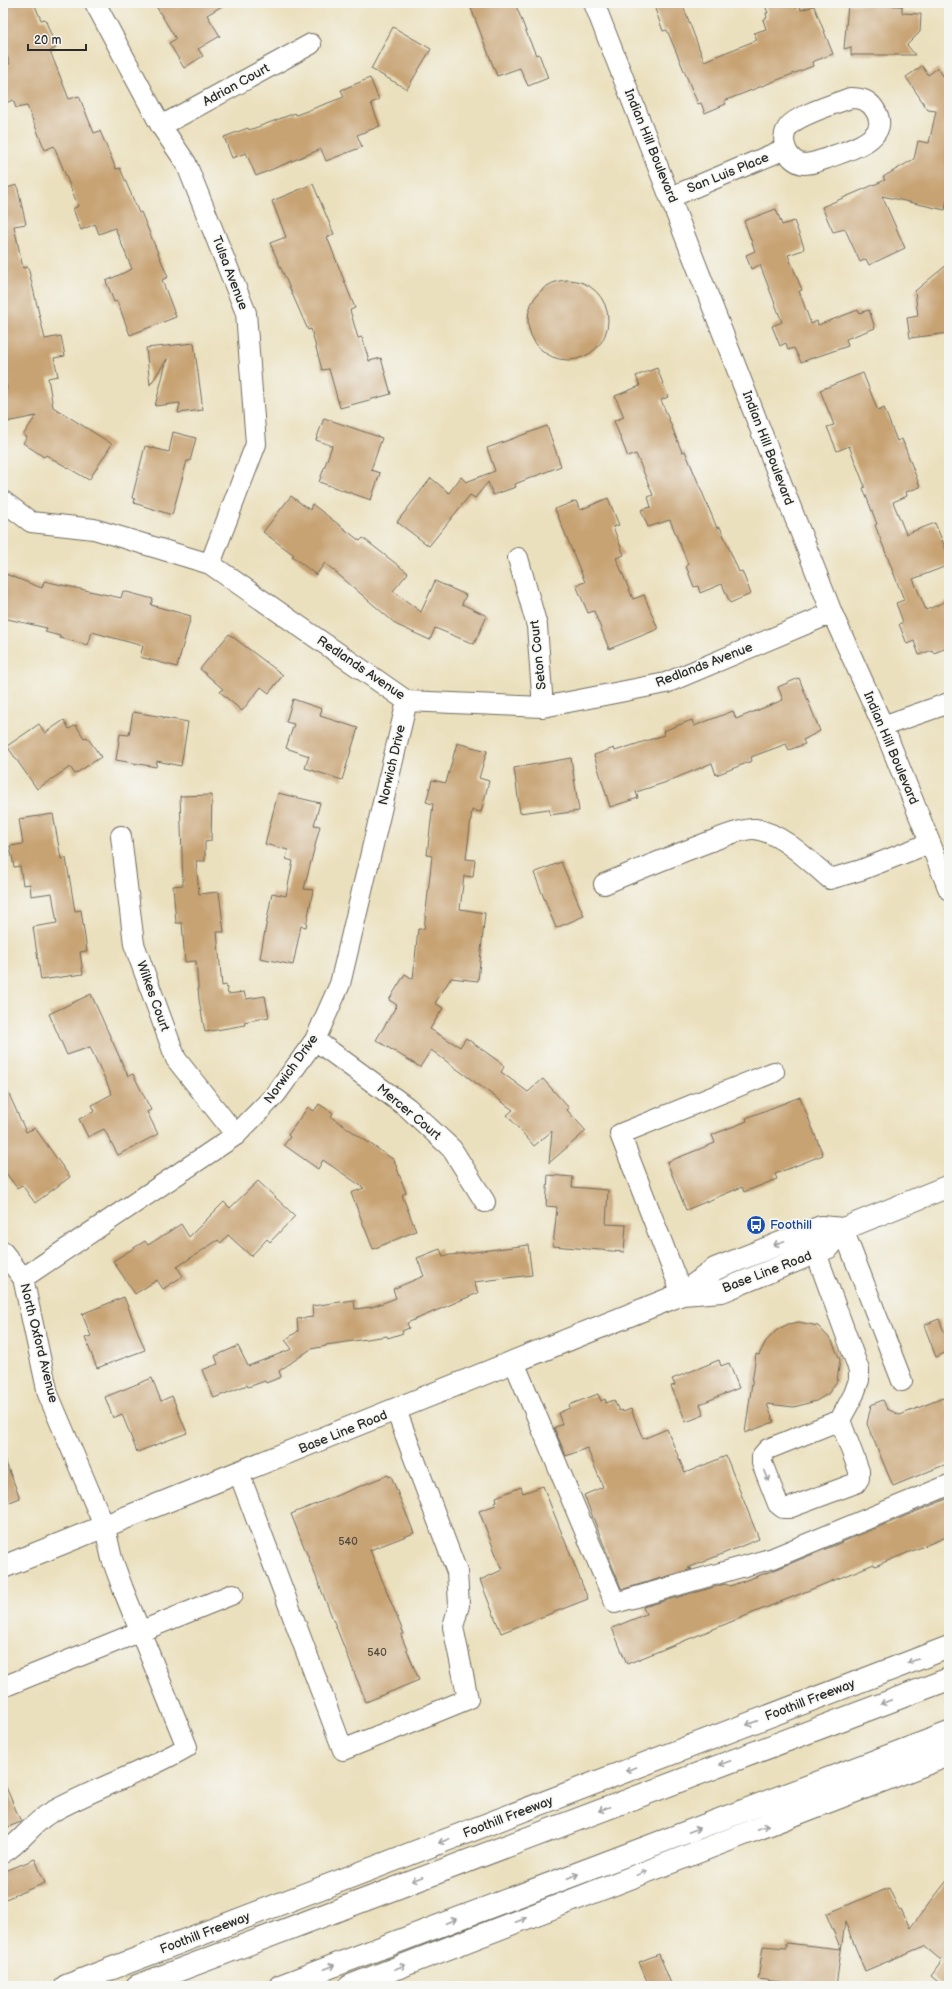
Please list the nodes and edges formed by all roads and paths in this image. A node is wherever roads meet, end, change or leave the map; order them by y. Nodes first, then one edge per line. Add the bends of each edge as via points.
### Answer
1 (95, 3) edge
2 (594, 3) edge
3 (311, 44) dead end
4 (161, 126) junction
5 (785, 149) dead end
6 (671, 197) junction
7 (3, 501) edge
8 (518, 558) dead end
9 (210, 564) junction
10 (832, 613) junction
11 (408, 701) junction
12 (949, 703) edge
13 (543, 707) junction
14 (883, 726) junction
15 (121, 836) dead end
16 (930, 843) junction
17 (604, 884) dead end
18 (949, 890) edge
19 (315, 1040) junction
20 (774, 1072) dead end
21 (236, 1135) junction
22 (949, 1186) edge
23 (485, 1202) dead end
24 (843, 1230) junction
25 (3, 1252) edge
26 (816, 1253) junction
27 (23, 1278) junction
28 (682, 1294) junction
29 (514, 1362) junction
30 (902, 1381) dead end
31 (396, 1410) junction
32 (840, 1420) junction
33 (239, 1473) junction
34 (949, 1485) edge
35 (105, 1528) junction
36 (3, 1567) edge
37 (233, 1594) dead end
38 (141, 1632) junction
39 (949, 1647) edge
40 (949, 1679) edge
41 (3, 1687) edge
42 (949, 1733) edge
43 (949, 1755) edge
44 (3, 1852) edge
45 (66, 1986) edge
46 (137, 1986) edge
47 (280, 1986) edge
48 (350, 1986) edge

1 - 4 street, Tulsa Avenue
2 - 6 street, Indian Hill Boulevard
3 - 4 street, Adrian Court
4 - 9 street, Tulsa Avenue via 186,163 246,313 256,444
5 - 6 street, San Luis Place
6 - 10 street, Indian Hill Boulevard
7 - 9 street, Redlands Avenue via 31,522 94,529
8 - 13 street, Seton Court via 537,626
9 - 11 street, Redlands Avenue
10 - 13 street, Redlands Avenue via 666,683
10 - 14 street, Indian Hill Boulevard
11 - 13 street, Redlands Avenue
11 - 19 street, Norwich Drive via 340,984
12 - 14 street
14 - 16 street, Indian Hill Boulevard
15 - 21 street, Wilkes Court via 134,944 176,1059
16 - 17 street via 861,870 830,879 774,836 754,829 730,834
16 - 18 street, Indian Hill Boulevard
19 - 21 street, Norwich Drive via 276,1094
19 - 23 street, Mercer Court via 408,1108 452,1149
20 - 28 street via 620,1134
21 - 27 street, Norwich Drive
22 - 24 main road, Base Line Road
24 - 26 main road, Base Line Road via 829,1247
24 -> 28 main road, Base Line Road via 820,1227 715,1269
24 - 30 street
25 - 27 street, North Oxford Avenue
26 - 28 main road, Base Line Road via 722,1291
26 - 32 street via 859,1370 859,1380 854,1394
27 - 35 street, North Oxford Avenue via 48,1394
28 - 29 main road, Base Line Road
29 - 31 main road, Base Line Road
29 - 34 street via 615,1603 773,1558
31 - 33 main road, Base Line Road
31 - 33 street via 457,1572 459,1605 453,1627 468,1699 343,1750
32 -> 32 street via 768,1449 762,1456 762,1463 778,1504 783,1508 856,1483 859,1471
33 - 35 main road, Base Line Road
35 - 36 main road, Base Line Road
35 - 38 street, North Oxford Avenue via 112,1559
37 - 38 street
38 - 41 street
38 - 44 street, North Oxford Avenue via 187,1747 163,1761 79,1797 47,1814
39 -> 45 main road, Foothill Freeway
40 -> 46 main road
47 -> 42 main road
48 -> 43 main road

